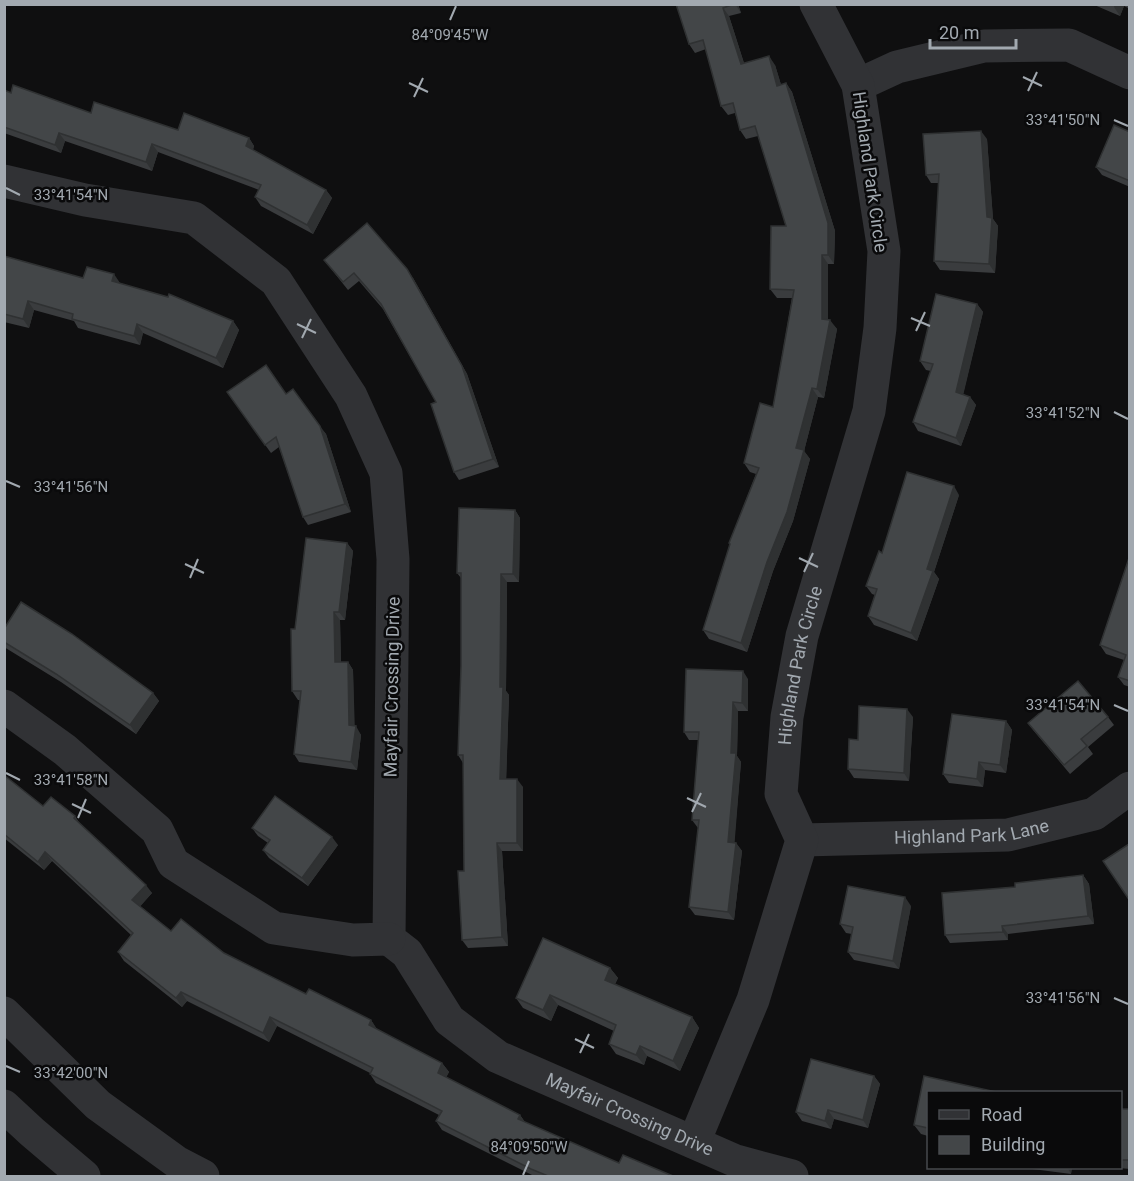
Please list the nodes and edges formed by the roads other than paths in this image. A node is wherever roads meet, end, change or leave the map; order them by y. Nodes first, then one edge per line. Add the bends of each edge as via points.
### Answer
1 (816, 4) edge
2 (1130, 73) edge
3 (858, 85) junction
4 (4, 181) edge
5 (4, 706) edge
6 (1130, 788) edge
7 (802, 840) junction
8 (389, 939) junction
9 (4, 1013) edge
10 (4, 1106) edge
11 (694, 1142) junction
12 (84, 1176) edge
13 (203, 1176) edge
14 (792, 1176) edge

1 - 3 street, Highland Park Circle
2 - 3 street via 1069,45 984,46 897,68
3 - 7 street, Highland Park Circle via 884,251 880,327 869,411 802,636 787,717 781,794
4 - 8 street, Mayfair Crossing Drive via 85,200 194,218 276,281 351,396 386,473 393,559
5 - 8 street via 65,750 157,830 172,863 274,928 352,940
6 - 7 street, Highland Park Lane via 1094,814 1008,835
7 - 11 street via 753,1000
8 - 11 street, Mayfair Crossing Drive via 407,953 449,1020 498,1057
9 - 13 street via 98,1105 178,1163
10 - 12 street
11 - 14 street, Mayfair Crossing Drive via 736,1161

